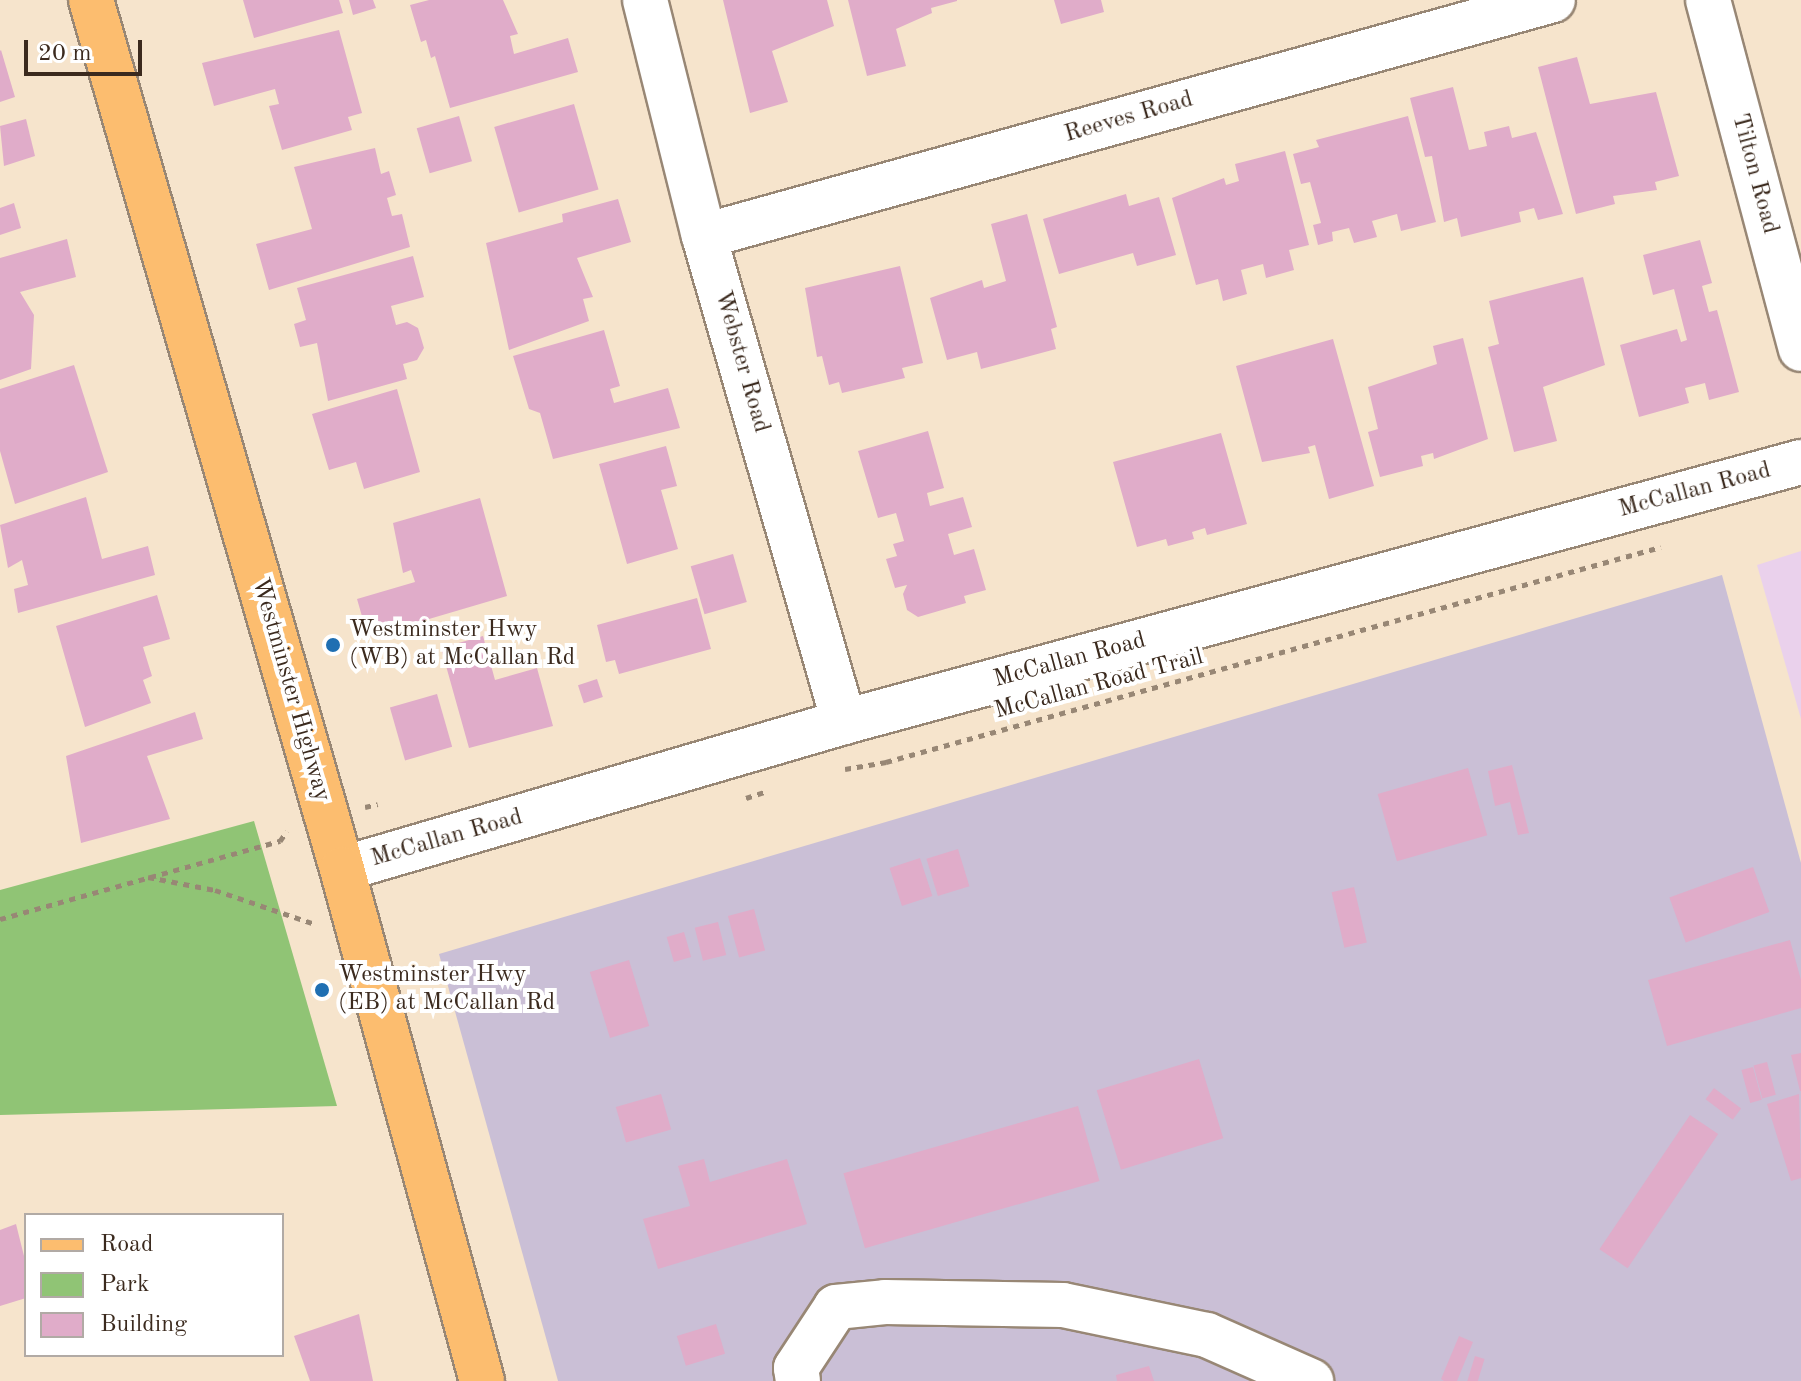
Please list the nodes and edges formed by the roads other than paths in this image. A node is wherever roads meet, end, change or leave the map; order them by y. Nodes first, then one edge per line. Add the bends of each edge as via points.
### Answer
1 (91, 0) edge
2 (645, 0) edge
3 (1553, 0) edge
4 (1708, 0) edge
5 (704, 236) junction
6 (1801, 349) edge
7 (1801, 462) edge
8 (844, 722) junction
9 (342, 869) junction
10 (482, 1381) edge
11 (798, 1381) edge
12 (1311, 1381) edge

1 - 9 main road, Westminster Highway
2 - 5 street, Webster Road
3 - 5 street, Reeves Road
4 - 6 street, Tilton Road
5 - 8 street, Webster Road
7 - 8 street, McCallan Road
8 - 9 street, McCallan Road
9 - 10 main road, Westminster Highway
11 - 12 street via 796,1368 836,1307 885,1302 1063,1305 1207,1335

